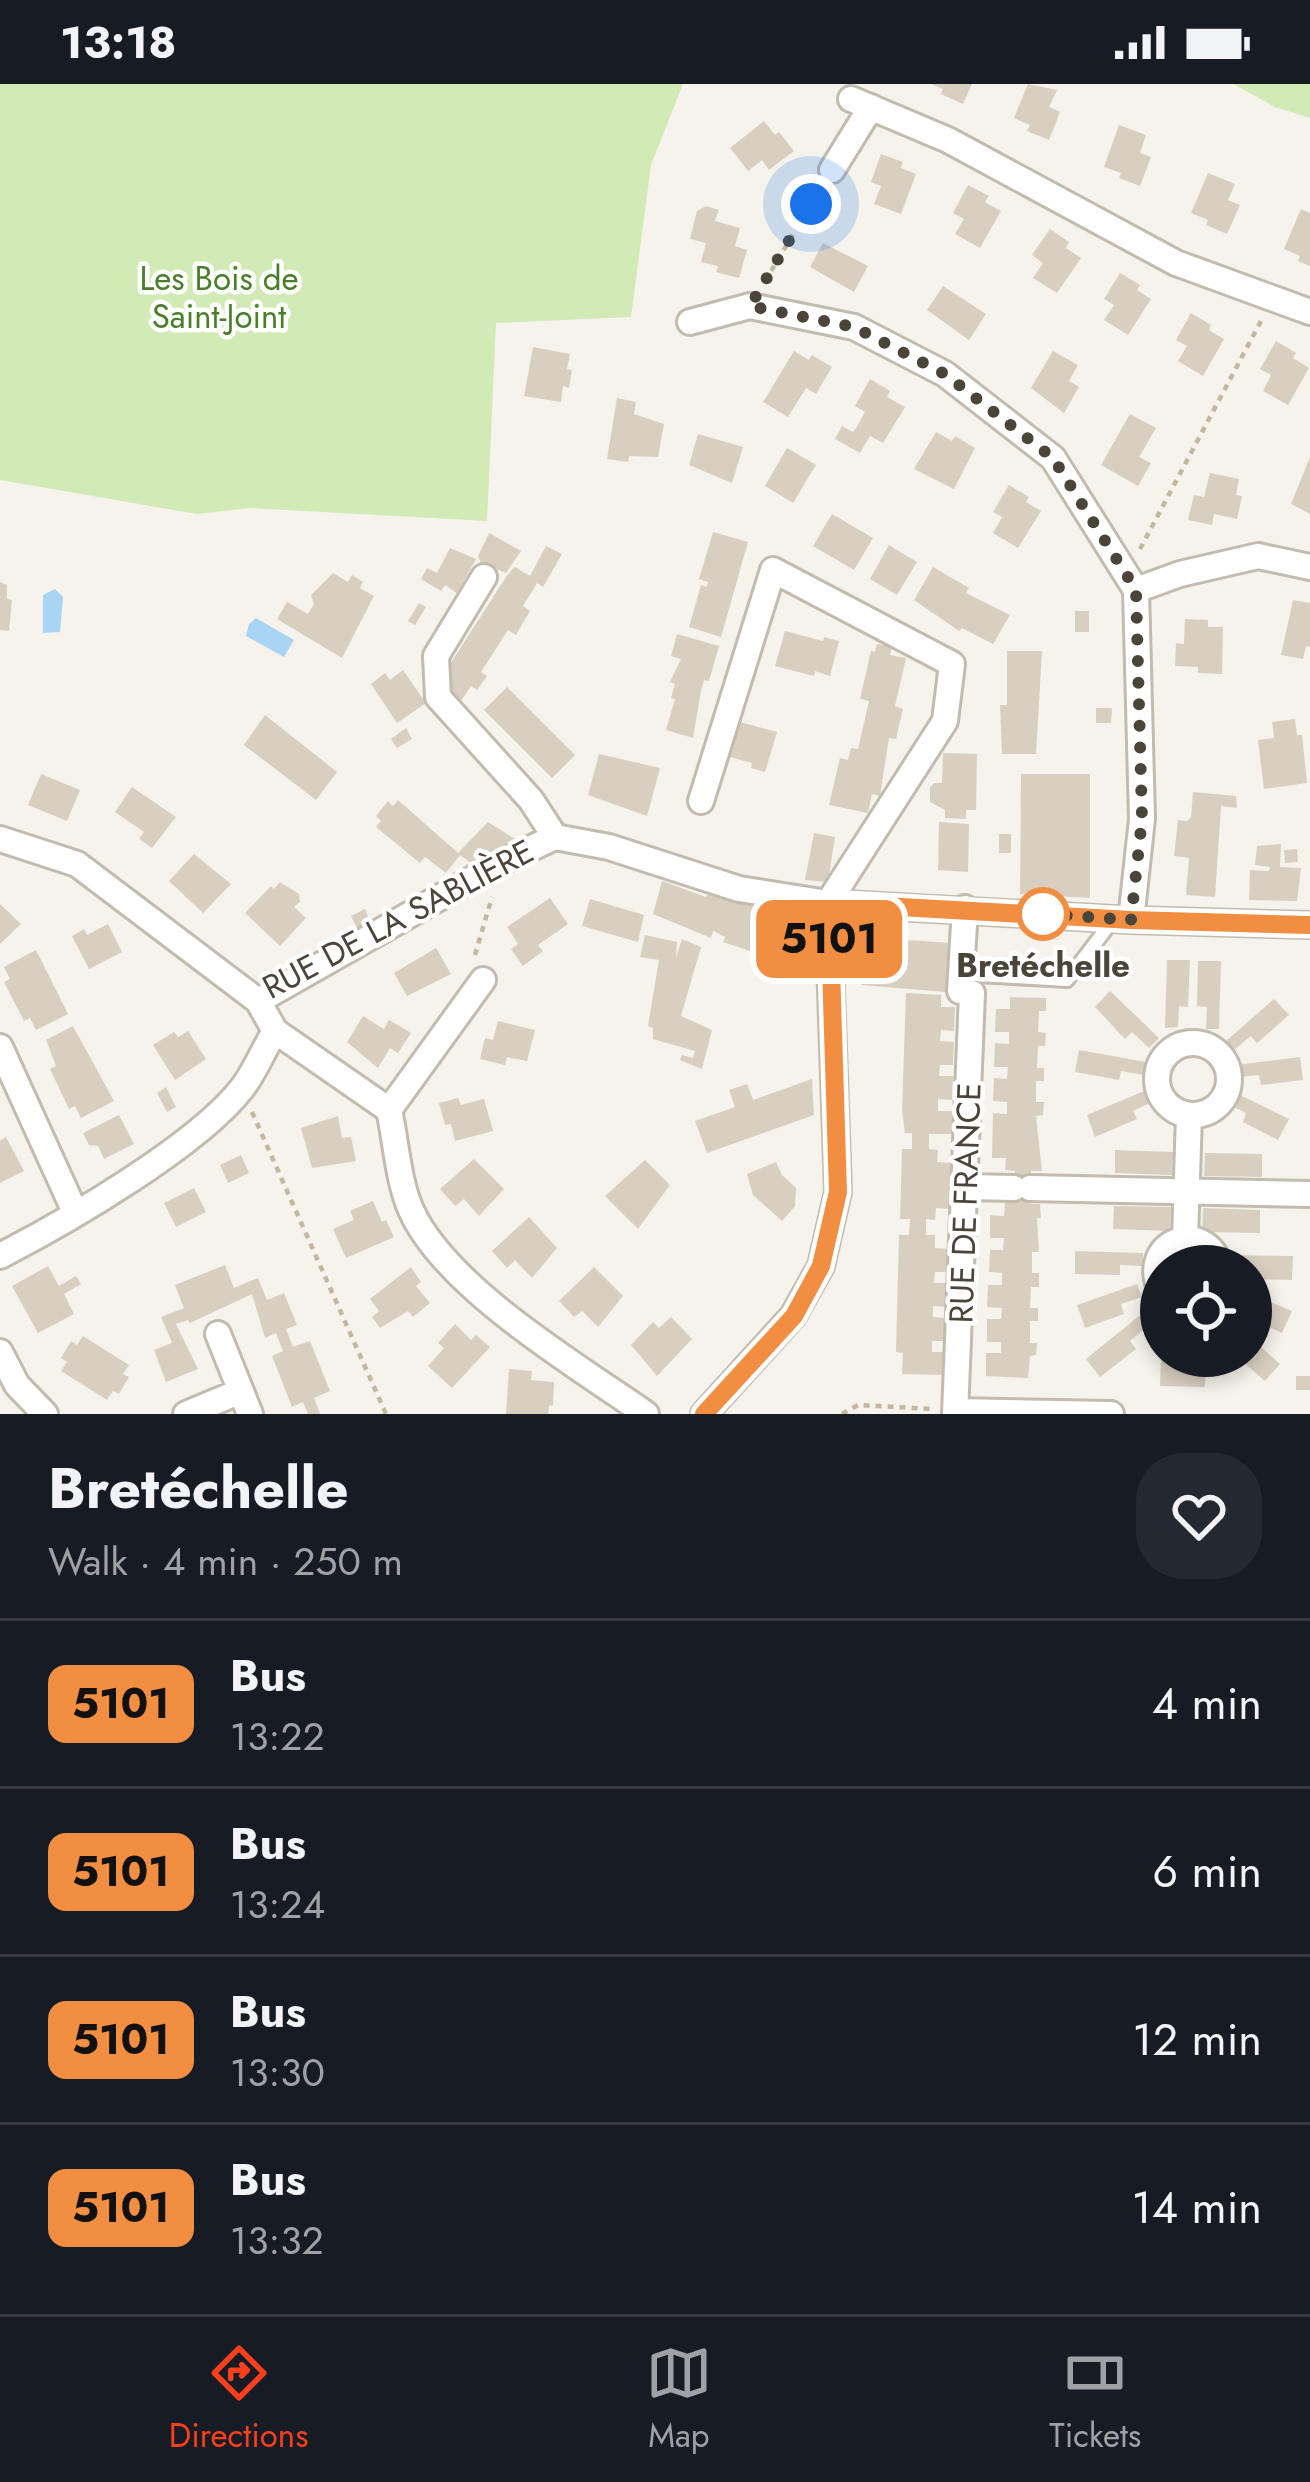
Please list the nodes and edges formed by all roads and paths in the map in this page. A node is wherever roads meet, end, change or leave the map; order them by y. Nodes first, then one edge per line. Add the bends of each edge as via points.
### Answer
1 (832, 170) joint
2 (1272, 300) junction
3 (750, 306) junction
4 (1310, 312) edge
5 (690, 322) dead end
6 (1310, 567) edge
7 (484, 578) dead end
8 (1131, 582) junction
9 (701, 801) dead end
10 (555, 837) junction
11 (0, 838) edge
12 (502, 862) junction
13 (829, 903) junction
14 (965, 908) junction
15 (1122, 919) junction
16 (1310, 925) edge
17 (964, 986) junction
18 (478, 987) joint
19 (258, 1001) junction
20 (275, 1031) junction
21 (0, 1047) edge
22 (242, 1089) junction
23 (10, 1092) edge
24 (389, 1110) junction
25 (1190, 1115) dead end
26 (967, 1187) junction
27 (1186, 1192) junction
28 (1310, 1194) edge
29 (76, 1212) junction
30 (1185, 1239) junction
31 (1170, 1245) edge
32 (1208, 1245) edge
33 (0, 1256) edge
34 (218, 1334) dead end
35 (0, 1352) edge
36 (245, 1402) edge
37 (955, 1412) edge
38 (45, 1414) edge
39 (186, 1414) edge
40 (386, 1414) edge
41 (646, 1414) edge
42 (704, 1414) edge
43 (842, 1414) edge
44 (1111, 1414) edge

1 - 2 street via 861,103 948,140 1176,263
1 - 3 path
2 - 4 street
2 - 8 path
3 - 5 street
3 - 8 street via 854,327 945,374 1053,458
6 - 8 street via 1258,556
7 - 10 street via 436,656 438,697
8 - 15 street via 1142,819
9 - 13 street via 773,570 952,664 945,722
10 - 12 street, RUE DE LA SABLIÈRE
10 - 13 street via 739,889
11 - 19 street, RUE DE LA SABLIÈRE via 77,864
12 - 18 path via 471,971
12 - 19 street, RUE DE LA SABLIÈRE
13 - 14 street
13 - 42 street via 838,1192 821,1266 794,1316
14 - 15 street
14 - 17 street, RUE DE FRANCE
15 - 16 street
15 - 17 lane via 1067,980
17 - 26 street, RUE DE FRANCE
18 - 24 street
19 - 20 street
20 - 22 street
20 - 24 street
21 - 23 street
22 - 29 street via 183,1142
22 - 40 path
23 - 29 street
24 - 41 street via 411,1209 444,1256 490,1303
25 - 27 street
26 - 27 street
26 - 37 street, RUE DE FRANCE
27 - 28 street
27 - 30 street
29 - 33 street
30 - 31 street
30 - 32 street
34 - 36 street
35 - 38 street
36 - 39 street
37 - 43 path via 858,1405
37 - 44 street

